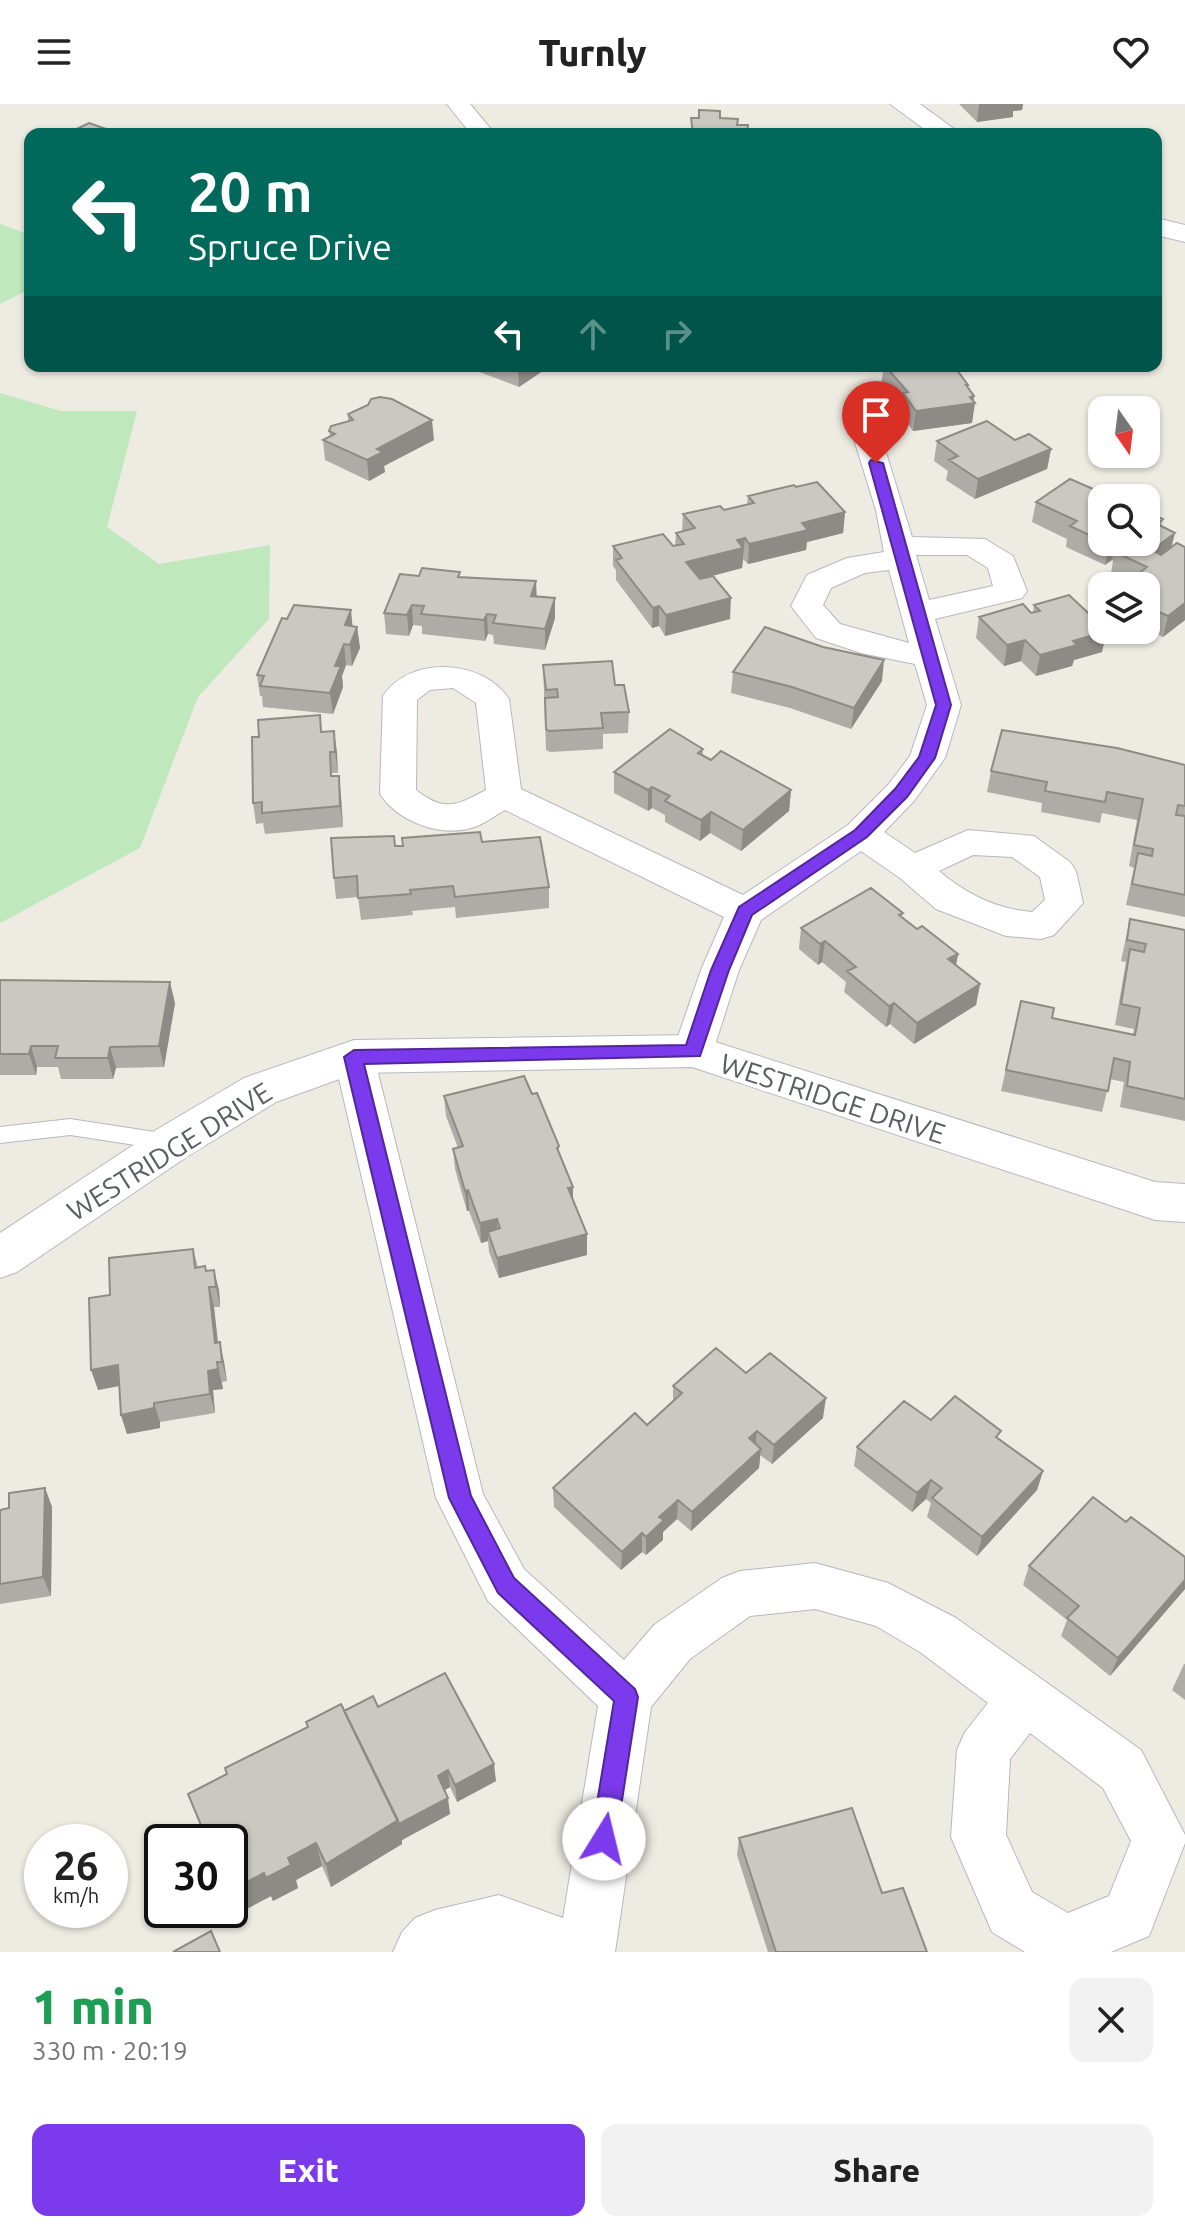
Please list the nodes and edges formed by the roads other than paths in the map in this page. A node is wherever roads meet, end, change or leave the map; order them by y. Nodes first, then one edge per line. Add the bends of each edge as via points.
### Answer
1 (458, 104) edge
2 (903, 104) edge
3 (478, 128) edge
4 (939, 128) edge
5 (1162, 228) edge
6 (1185, 234) edge
7 (861, 417) dead end
8 (900, 552) junction
9 (917, 613) junction
10 (930, 657) junction
11 (504, 795) dead end
12 (861, 834) junction
13 (913, 869) dead end
14 (745, 912) junction
15 (693, 1051) junction
16 (354, 1057) junction
17 (0, 1135) edge
18 (172, 1143) junction
19 (1185, 1203) edge
20 (0, 1258) edge
21 (626, 1697) junction
22 (1024, 1699) dead end
23 (422, 1952) edge
24 (577, 1952) edge
25 (586, 1952) edge

1 - 3 street
2 - 4 street
5 - 6 street
7 - 8 street
8 - 9 street
8 - 9 street via 974,546 1002,563 1011,591
8 - 10 street via 818,582 807,606 828,631
9 - 10 street
10 - 12 street via 944,705 927,758
11 - 14 street
12 - 13 street
12 - 14 street
14 - 15 street
15 - 16 street, WESTRIDGE DRIVE
15 - 19 street, WESTRIDGE DRIVE via 1146,1199
16 - 18 street, WESTRIDGE DRIVE via 260,1090
16 - 21 street via 460,1498 506,1585
17 - 18 lane via 70,1127
18 - 20 street, WESTRIDGE DRIVE
21 - 22 street via 672,1642 740,1594 815,1586 888,1606 938,1635
21 - 25 street
23 - 24 street via 435,1938 499,1923

